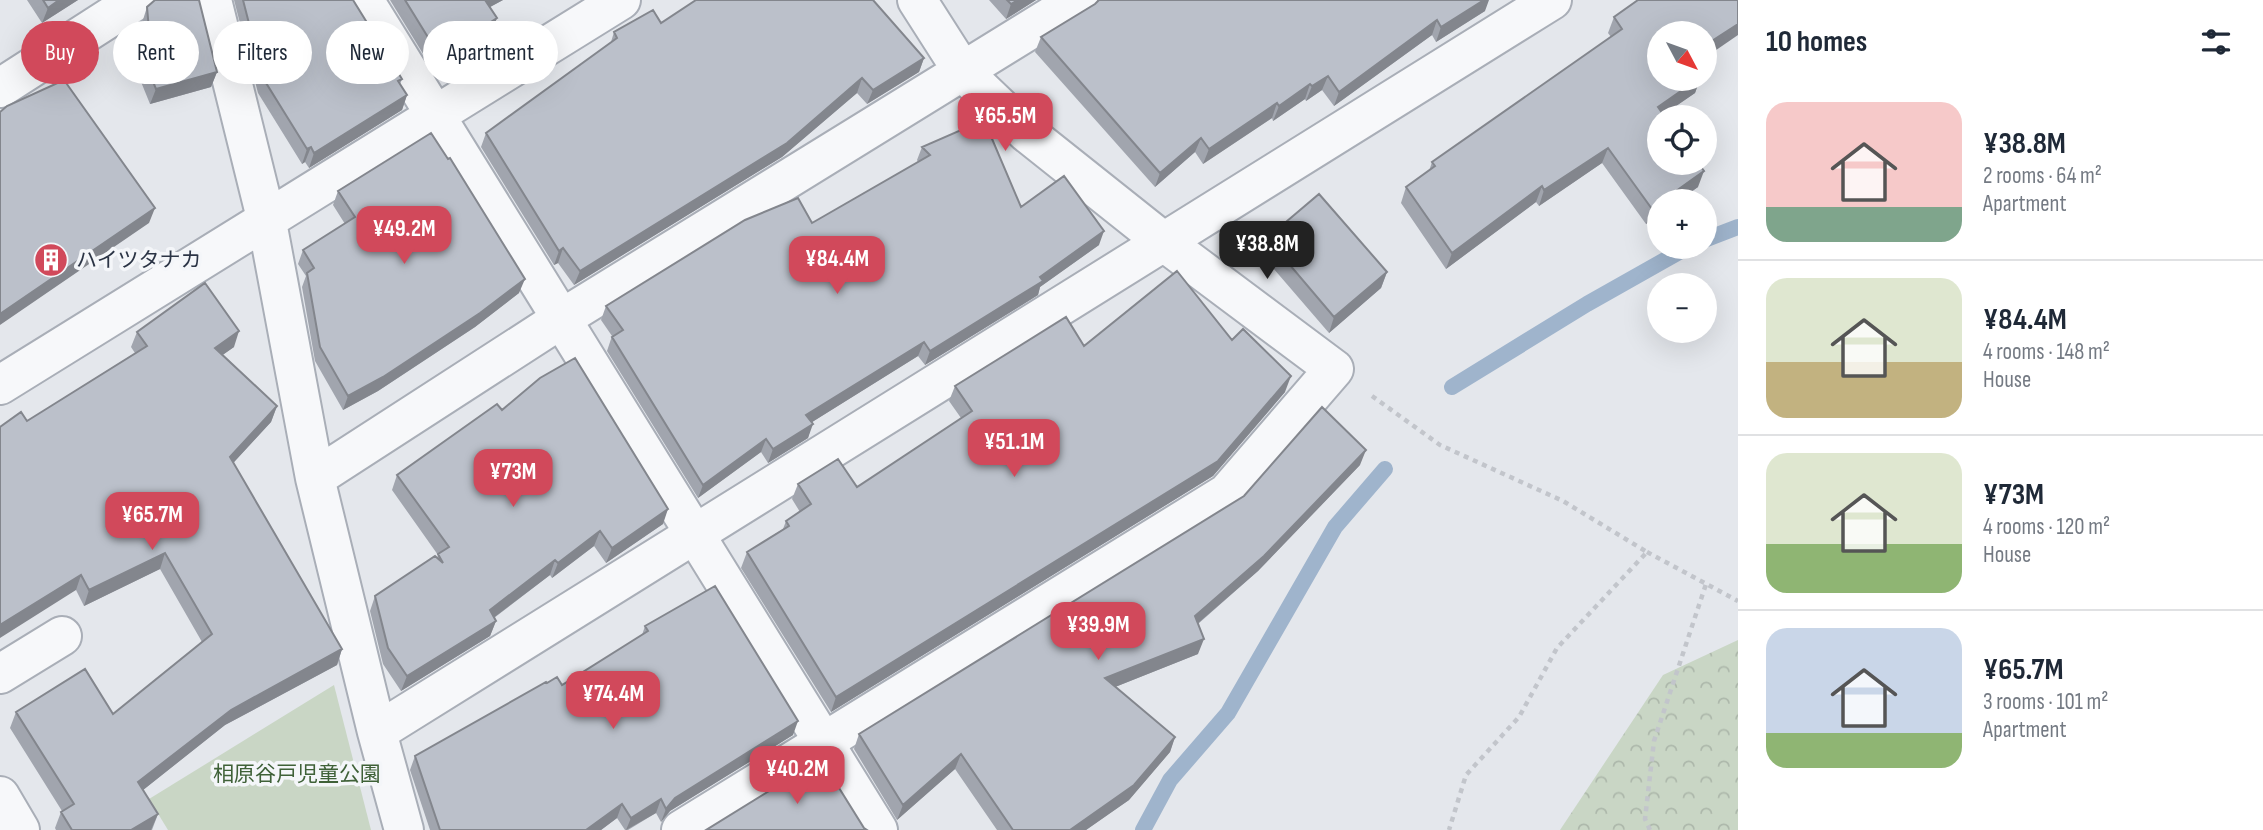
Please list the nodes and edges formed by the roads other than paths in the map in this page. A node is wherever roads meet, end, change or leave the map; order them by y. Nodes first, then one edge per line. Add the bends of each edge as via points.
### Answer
1 (137, 0) edge
2 (212, 0) edge
3 (364, 0) edge
4 (621, 0) edge
5 (918, 0) edge
6 (1078, 0) edge
7 (1552, 0) edge
8 (1513, 10) edge
9 (962, 72) junction
10 (0, 88) edge
11 (435, 117) junction
12 (267, 222) junction
13 (1164, 242) junction
14 (561, 319) junction
15 (0, 385) edge
16 (315, 478) junction
17 (694, 533) junction
18 (62, 636) dead end
19 (0, 674) edge
20 (377, 732) junction
21 (824, 742) junction
22 (0, 796) edge
23 (20, 830) edge
24 (404, 830) edge
25 (681, 830) edge
26 (878, 830) edge

1 - 10 street
2 - 12 street
3 - 11 street
4 - 11 street
5 - 9 street
6 - 9 street
7 - 8 street
8 - 13 street
9 - 13 street via 1027,133
9 - 14 street
11 - 12 street
11 - 14 street
12 - 15 street
12 - 16 street
13 - 17 street
13 - 21 street via 1334,369 1227,493
14 - 16 street
14 - 17 street
16 - 20 street
17 - 20 street
17 - 21 street
18 - 19 street
20 - 24 street
21 - 25 street
21 - 26 street
22 - 23 street

